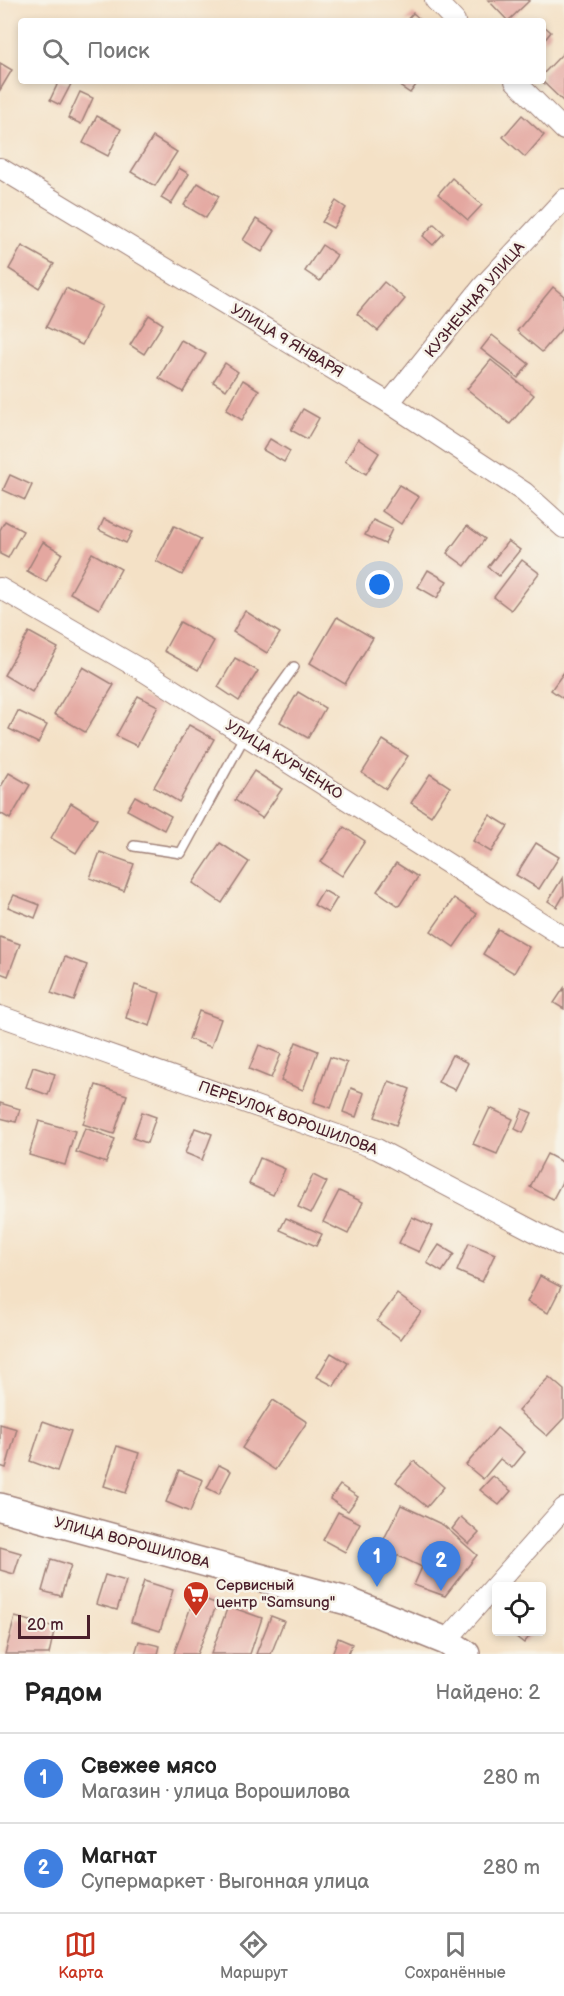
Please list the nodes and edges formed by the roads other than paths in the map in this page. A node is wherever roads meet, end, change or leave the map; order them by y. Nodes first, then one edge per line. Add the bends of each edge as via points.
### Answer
1 (435, 0) edge
2 (452, 18) edge
3 (518, 84) edge
4 (564, 130) edge
5 (0, 168) edge
6 (564, 199) edge
7 (389, 403) junction
8 (564, 528) edge
9 (0, 588) edge
10 (294, 667) dead end
11 (245, 735) junction
12 (134, 846) dead end
13 (564, 937) edge
14 (0, 1016) edge
15 (564, 1247) edge
16 (0, 1507) edge
17 (564, 1508) edge
18 (456, 1647) edge

1 - 2 street
3 - 4 street
5 - 7 street, УЛИЦА 9 ЯНВАРЯ
6 - 7 street, КУЗНЕЧНАЯ УЛИЦА via 483,286
7 - 8 street, УЛИЦА 9 ЯНВАРЯ via 524,492
9 - 11 street, УЛИЦА КУРЧЕНКО
10 - 11 lane
11 - 12 lane via 181,853
11 - 13 street, УЛИЦА КУРЧЕНКО
14 - 15 street, ПЕРЕУЛОК ВОРОШИЛОВА via 376,1149
16 - 18 main road, УЛИЦА ВОРОШИЛОВА via 347,1601
17 - 18 street

